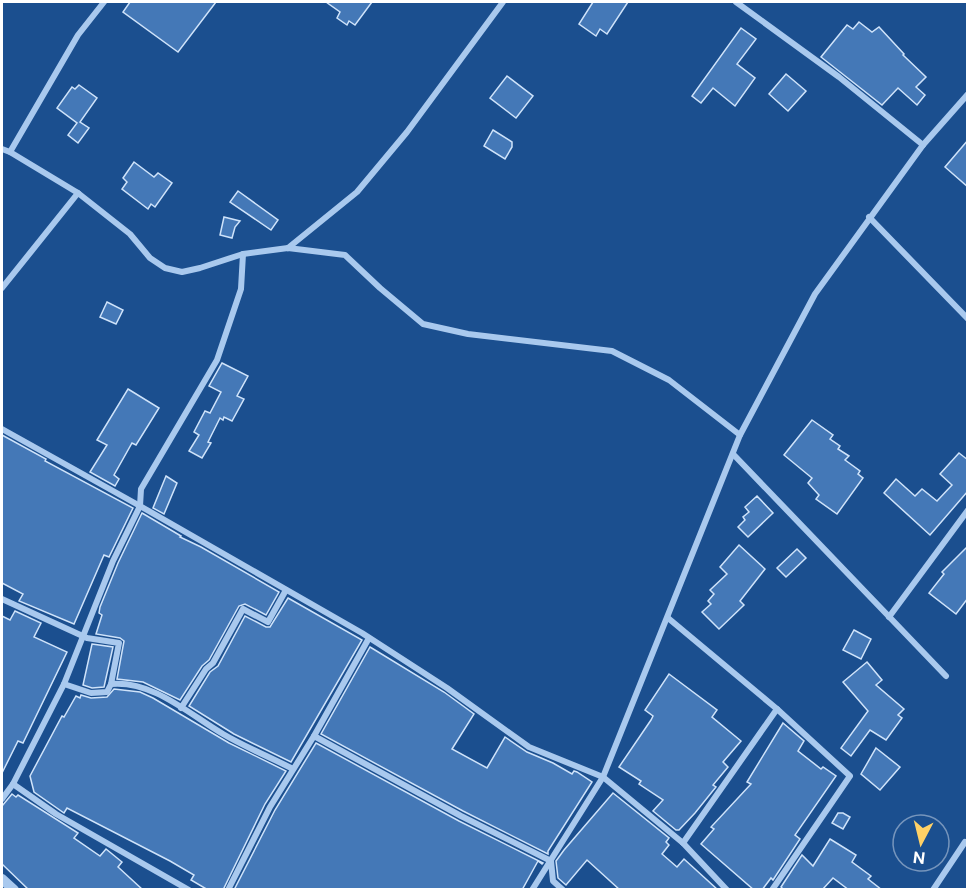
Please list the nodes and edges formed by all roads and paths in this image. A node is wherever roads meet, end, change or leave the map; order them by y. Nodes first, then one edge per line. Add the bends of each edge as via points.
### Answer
1 (104, 2) edge
2 (503, 2) edge
3 (736, 2) edge
4 (968, 94) edge
5 (923, 145) junction
6 (2, 149) edge
7 (10, 152) junction
8 (78, 193) junction
9 (869, 217) junction
10 (288, 248) junction
11 (243, 254) junction
12 (2, 288) edge
13 (968, 319) edge
14 (2, 429) edge
15 (740, 435) junction
16 (734, 454) junction
17 (140, 506) junction
18 (968, 510) edge
19 (286, 590) junction
20 (2, 598) edge
21 (889, 617) junction
22 (668, 618) junction
23 (83, 635) junction
24 (369, 638) junction
25 (946, 676) dead end
26 (64, 684) junction
27 (111, 684) junction
28 (181, 708) junction
29 (777, 709) junction
30 (314, 736) junction
31 (293, 769) junction
32 (603, 777) junction
33 (13, 784) junction
34 (2, 799) edge
35 (965, 842) dead end
36 (683, 843) junction
37 (551, 861) junction
38 (2, 879) edge
39 (14, 890) edge
40 (189, 890) edge
41 (228, 890) edge
42 (532, 890) edge
43 (563, 890) edge
44 (727, 890) edge
45 (772, 890) edge
46 (933, 890) edge

1 - 7 street via 78,35
2 - 10 street via 407,132 357,192
3 - 5 street
4 - 5 street
5 - 9 street
6 - 7 street
7 - 8 street
8 - 11 street via 165,268 182,272
8 - 12 street
9 - 13 street
9 - 15 street via 815,294
10 - 11 street
10 - 15 street via 345,255 423,324 468,334 612,351 669,380
11 - 17 street via 241,289 217,360 141,489
14 - 17 street
15 - 16 street
16 - 21 street
16 - 22 street
17 - 19 street
17 - 23 street
18 - 21 street
19 - 24 street
19 - 28 street via 268,622 243,609 213,663
20 - 23 street
21 - 25 street
22 - 29 street
22 - 32 street
23 - 26 street
23 - 27 street via 119,644
24 - 30 street
24 - 32 street via 529,747
26 - 27 street via 91,693 107,692
26 - 33 street
27 - 28 street via 146,689
28 - 31 street via 224,735
29 - 36 street
29 - 45 street via 850,776
30 - 31 street
30 - 37 street
31 - 41 street via 257,829
32 - 36 street
32 - 37 street
33 - 34 street
33 - 40 street via 56,814
35 - 46 street
36 - 44 street
37 - 42 street
37 - 43 street via 553,881
38 - 39 street

